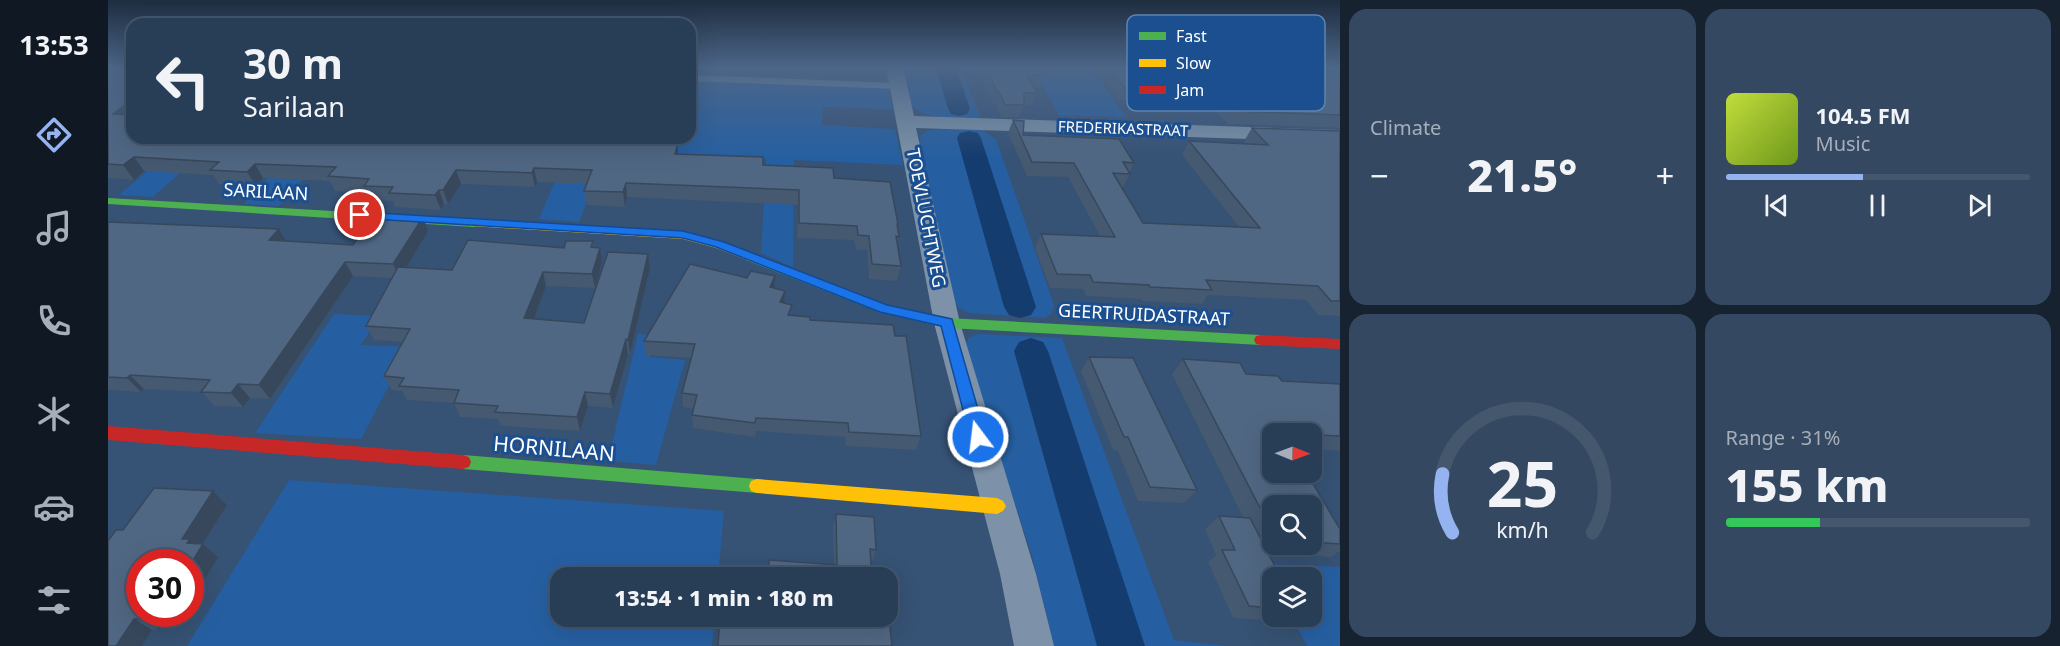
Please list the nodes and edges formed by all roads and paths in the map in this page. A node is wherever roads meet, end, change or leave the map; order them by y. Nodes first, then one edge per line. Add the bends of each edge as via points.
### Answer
1 (901, 97) edge
2 (906, 122) junction
3 (1340, 136) edge
4 (108, 201) edge
5 (947, 323) junction
6 (1340, 344) edge
7 (108, 433) edge
8 (997, 506) junction
9 (1034, 646) edge

1 - 2 street, TOEVLUCHTWEG
2 - 3 street, FREDERIKASTRAAT
2 - 5 street, TOEVLUCHTWEG
4 - 5 street, SARILAAN via 683,235 720,245 885,309
5 - 6 street, GEERTRUIDASTRAAT
5 - 8 street, TOEVLUCHTWEG
7 - 8 street, HORNILAAN
8 - 9 street, TOEVLUCHTWEG

